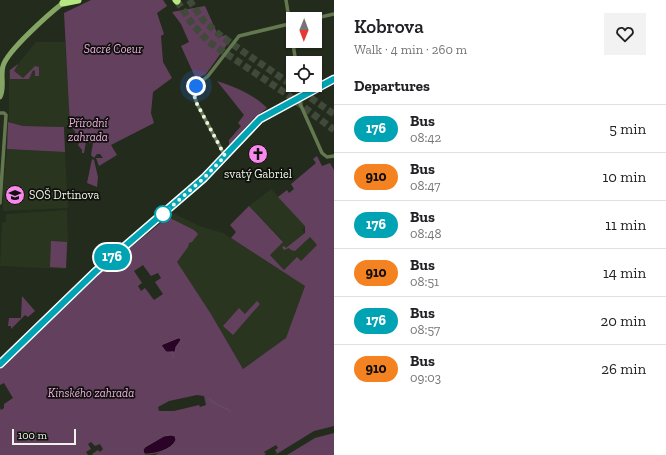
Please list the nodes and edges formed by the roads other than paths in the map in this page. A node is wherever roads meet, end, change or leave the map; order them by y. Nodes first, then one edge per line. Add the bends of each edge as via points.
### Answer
1 (78, 0) edge
2 (286, 0) edge
3 (64, 3) joint
4 (289, 12) edge
5 (334, 14) edge
6 (322, 17) edge
7 (286, 24) edge
8 (334, 79) edge
9 (0, 97) edge
10 (298, 99) junction
11 (0, 113) edge
12 (225, 156) junction
13 (334, 156) edge
14 (0, 203) edge
15 (0, 364) edge

1 - 3 highway
2 - 4 street
3 - 9 street via 30,33 5,61 2,73 3,90
5 - 6 street
7 - 12 street via 239,36 193,92
8 - 10 street
10 - 12 street via 260,119
10 - 13 street via 322,154 326,157
11 - 14 street via 6,115
12 - 15 street via 204,178 93,274

